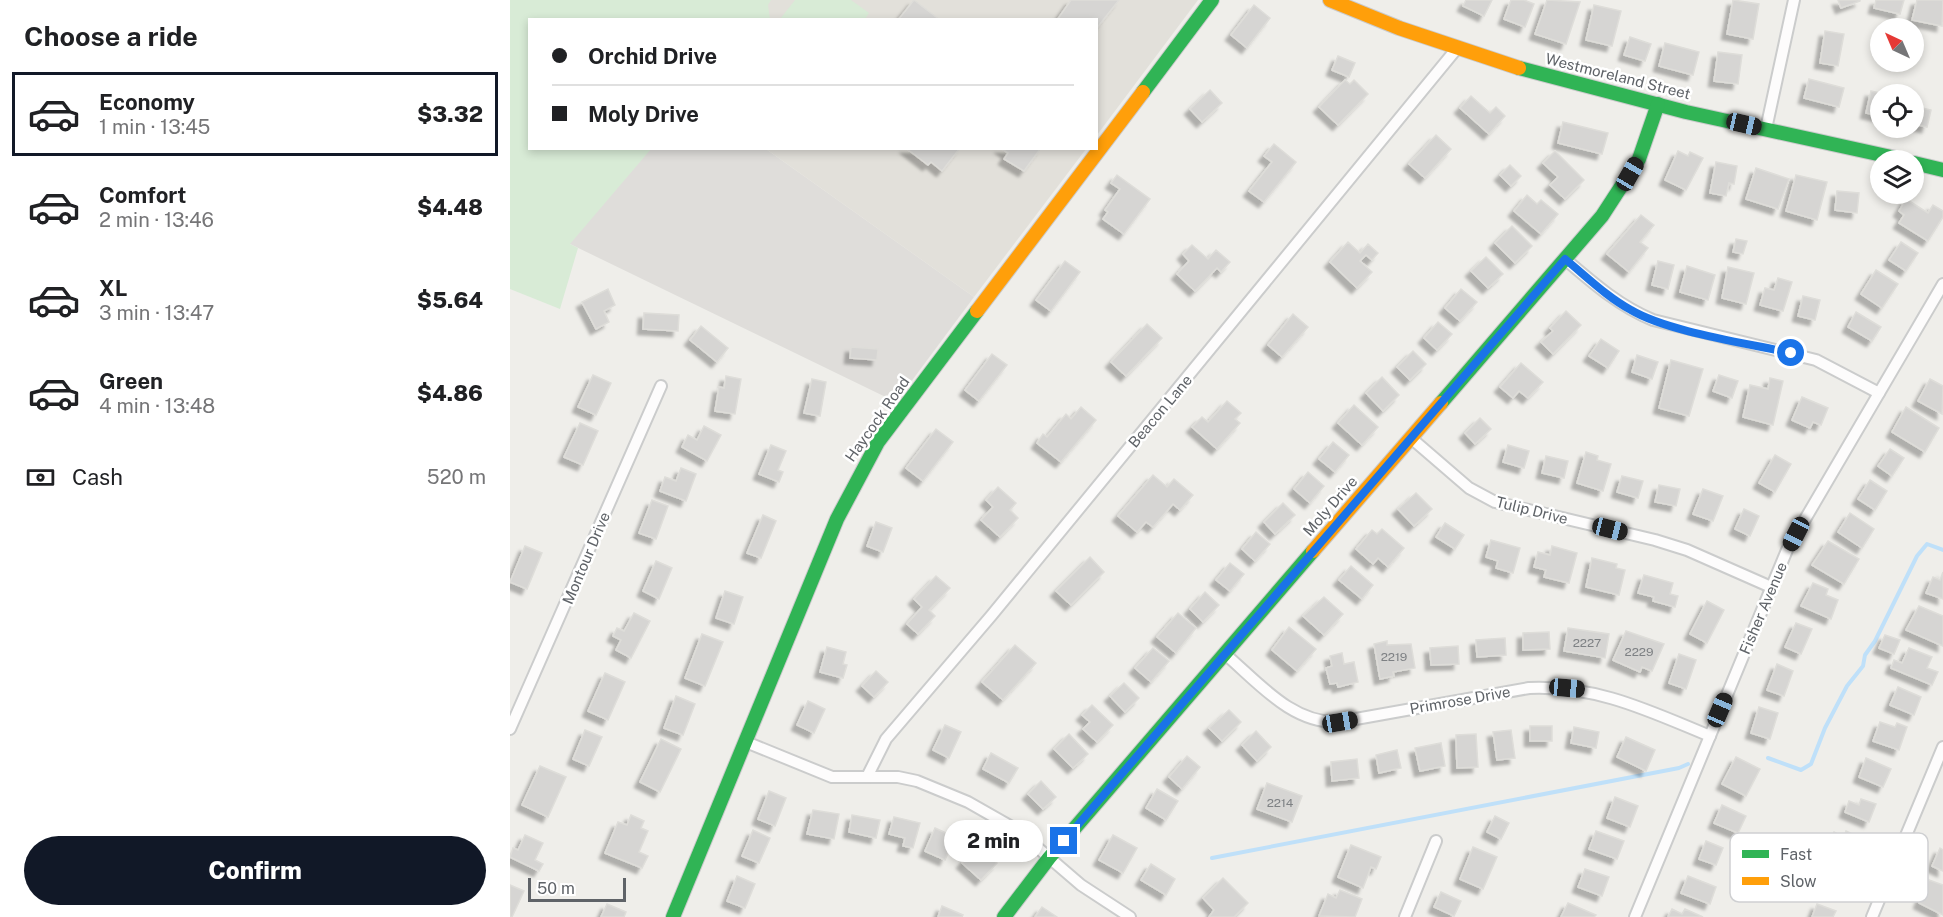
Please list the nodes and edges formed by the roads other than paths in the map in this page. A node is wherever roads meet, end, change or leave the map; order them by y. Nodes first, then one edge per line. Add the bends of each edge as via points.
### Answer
1 (1212, 0) edge
2 (1330, 0) edge
3 (1794, 0) edge
4 (1458, 47) junction
5 (1658, 104) junction
6 (1766, 129) junction
7 (1870, 152) edge
8 (1924, 165) edge
9 (1943, 170) edge
10 (1565, 259) junction
11 (1943, 284) edge
12 (661, 386) dead end
13 (1879, 393) junction
14 (1411, 438) junction
15 (1771, 587) junction
16 (1225, 654) junction
17 (510, 729) edge
18 (1710, 736) junction
19 (746, 742) junction
20 (1943, 747) edge
21 (867, 777) junction
22 (1907, 833) edge
23 (1436, 841) dead end
24 (1049, 858) junction
25 (1878, 902) edge
26 (673, 917) edge
27 (1004, 917) edge
28 (1130, 917) edge
29 (1405, 917) edge
30 (1635, 917) edge
31 (1872, 917) edge

1 - 19 main road, Haycock Road via 878,442 837,519
2 - 4 main road, Westmoreland Street
3 - 6 street
4 - 5 main road, Westmoreland Street via 1558,80
4 - 21 street, Beacon Lane via 919,699 886,740
5 - 6 main road, Westmoreland Street
5 - 10 main road, Moly Drive via 1643,150 1622,190
6 - 7 main road, Westmoreland Street
8 - 9 main road
10 - 13 street via 1633,312 1816,360
10 - 14 main road, Moly Drive
11 - 13 street, Fisher Avenue
12 - 17 street, Montour Drive
13 - 15 street, Fisher Avenue via 1805,517
14 - 15 street, Tulip Drive via 1469,488 1488,499 1655,540
14 - 16 main road, Moly Drive
15 - 18 street, Fisher Avenue
16 - 18 street, Primrose Drive via 1292,711 1316,721 1340,722 1554,686 1616,698
16 - 24 main road, Moly Drive
18 - 30 street, Fisher Avenue
19 - 21 street via 832,777
19 - 26 main road, Haycock Road
20 - 22 street
21 - 24 street via 917,781 968,802 1017,830
23 - 29 street
24 - 27 main road, Moly Drive
24 - 28 street
25 - 31 street

